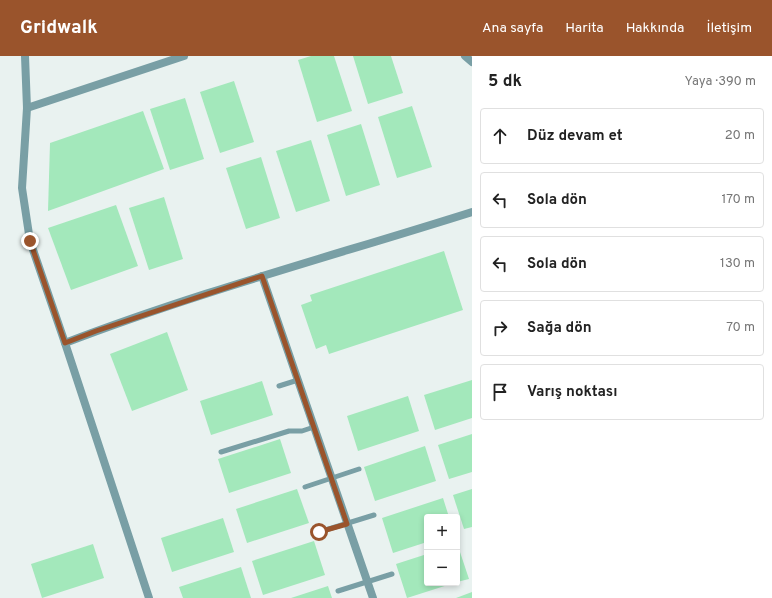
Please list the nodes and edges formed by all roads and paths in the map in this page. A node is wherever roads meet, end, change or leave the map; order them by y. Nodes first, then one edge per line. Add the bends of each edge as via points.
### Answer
1 (25, 56) edge
2 (184, 56) edge
3 (465, 56) edge
4 (472, 62) edge
5 (27, 108) junction
6 (471, 214) edge
7 (262, 276) junction
8 (65, 343) junction
9 (298, 380) junction
10 (279, 386) dead end
11 (314, 427) junction
12 (221, 452) dead end
13 (359, 470) dead end
14 (332, 478) junction
15 (305, 486) dead end
16 (374, 516) dead end
17 (347, 524) junction
18 (319, 532) dead end
19 (392, 574) dead end
20 (367, 581) junction
21 (338, 591) dead end
22 (149, 598) edge
23 (373, 598) edge

1 - 5 street
2 - 5 street
3 - 4 street
5 - 8 street via 22,188 30,241
6 - 7 street
7 - 8 street
7 - 9 street
8 - 22 street
9 - 10 lane
9 - 11 street
11 - 12 lane via 302,431 289,431
11 - 14 street
13 - 14 lane
14 - 15 lane
14 - 17 street
16 - 17 lane
17 - 18 lane
17 - 20 street
19 - 20 lane
20 - 21 lane
20 - 23 street

